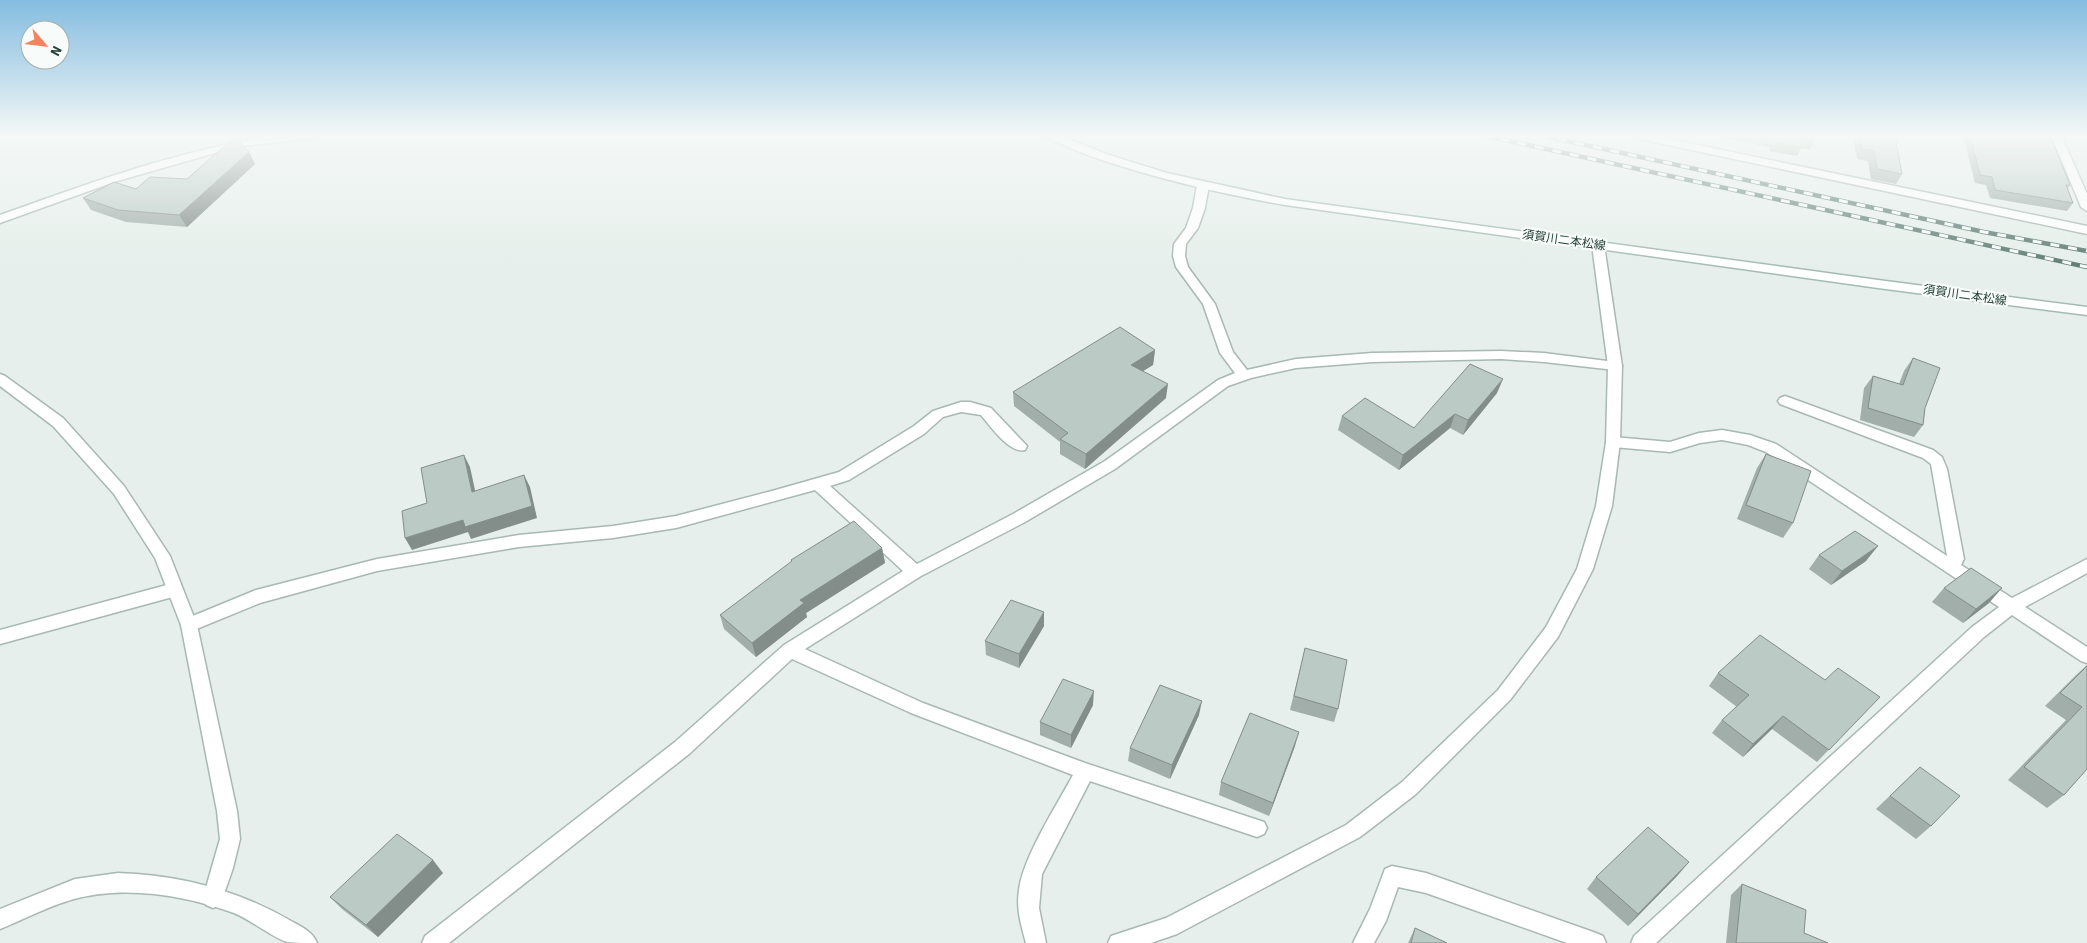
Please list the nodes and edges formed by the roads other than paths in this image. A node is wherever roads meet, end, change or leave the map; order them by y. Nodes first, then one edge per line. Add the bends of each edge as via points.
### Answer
1 (113, 179) edge
2 (1182, 179) edge
3 (1844, 179) edge
4 (2074, 179) edge
5 (1203, 184) junction
6 (2087, 207) edge
7 (0, 219) edge
8 (2087, 230) edge
9 (1598, 245) junction
10 (2087, 312) edge
11 (1615, 366) junction
12 (1244, 374) junction
13 (0, 379) edge
14 (1785, 401) dead end
15 (1613, 442) junction
16 (1020, 446) dead end
17 (818, 484) junction
18 (2087, 565) edge
19 (1952, 566) junction
20 (915, 572) junction
21 (174, 590) junction
22 (2012, 606) junction
23 (189, 624) junction
24 (0, 637) edge
25 (790, 650) junction
26 (2087, 656) edge
27 (1086, 771) junction
28 (1257, 828) dead end
29 (213, 898) junction
30 (0, 919) edge
31 (307, 943) edge
32 (432, 943) edge
33 (1036, 943) edge
34 (1118, 943) edge
35 (1363, 943) edge
36 (1596, 943) edge
37 (1641, 943) edge

1 - 7 street
2 - 5 street, 須賀川二本松線
3 - 8 street
4 - 6 street
5 - 9 street, 須賀川二本松線 via 1314,206
5 - 12 street via 1199,208 1192,228 1180,244 1178,256 1182,267 1209,304 1227,353
9 - 10 street, 須賀川二本松線
9 - 11 street
11 - 12 street via 1510,356 1382,356 1313,362
11 - 15 street
12 - 20 street via 1223,384 1110,465 1019,518
13 - 21 street via 58,422 119,490 162,556
14 - 19 street via 1932,457 1942,478 1956,559
15 - 19 street via 1670,447 1722,435 1750,440 1789,458
15 - 34 street via 1604,506 1586,570 1552,632 1504,695 1409,788 1353,831 1170,927
16 - 17 street via 986,411 961,407 938,414 919,430 844,476
17 - 20 street
17 - 23 street via 676,522 519,541 377,564 256,597
18 - 22 street
19 - 22 street
20 - 25 street
21 - 23 street
21 - 24 street
22 - 26 street
22 - 37 street via 1978,632
23 - 29 street via 230,839
25 - 27 street via 917,708
25 - 32 street via 682,748
27 - 28 street
27 - 33 street via 1032,872 1027,903
29 - 30 street via 168,887 102,884 40,901
29 - 31 street via 254,911
35 - 36 street via 1379,914 1392,876 1426,883

